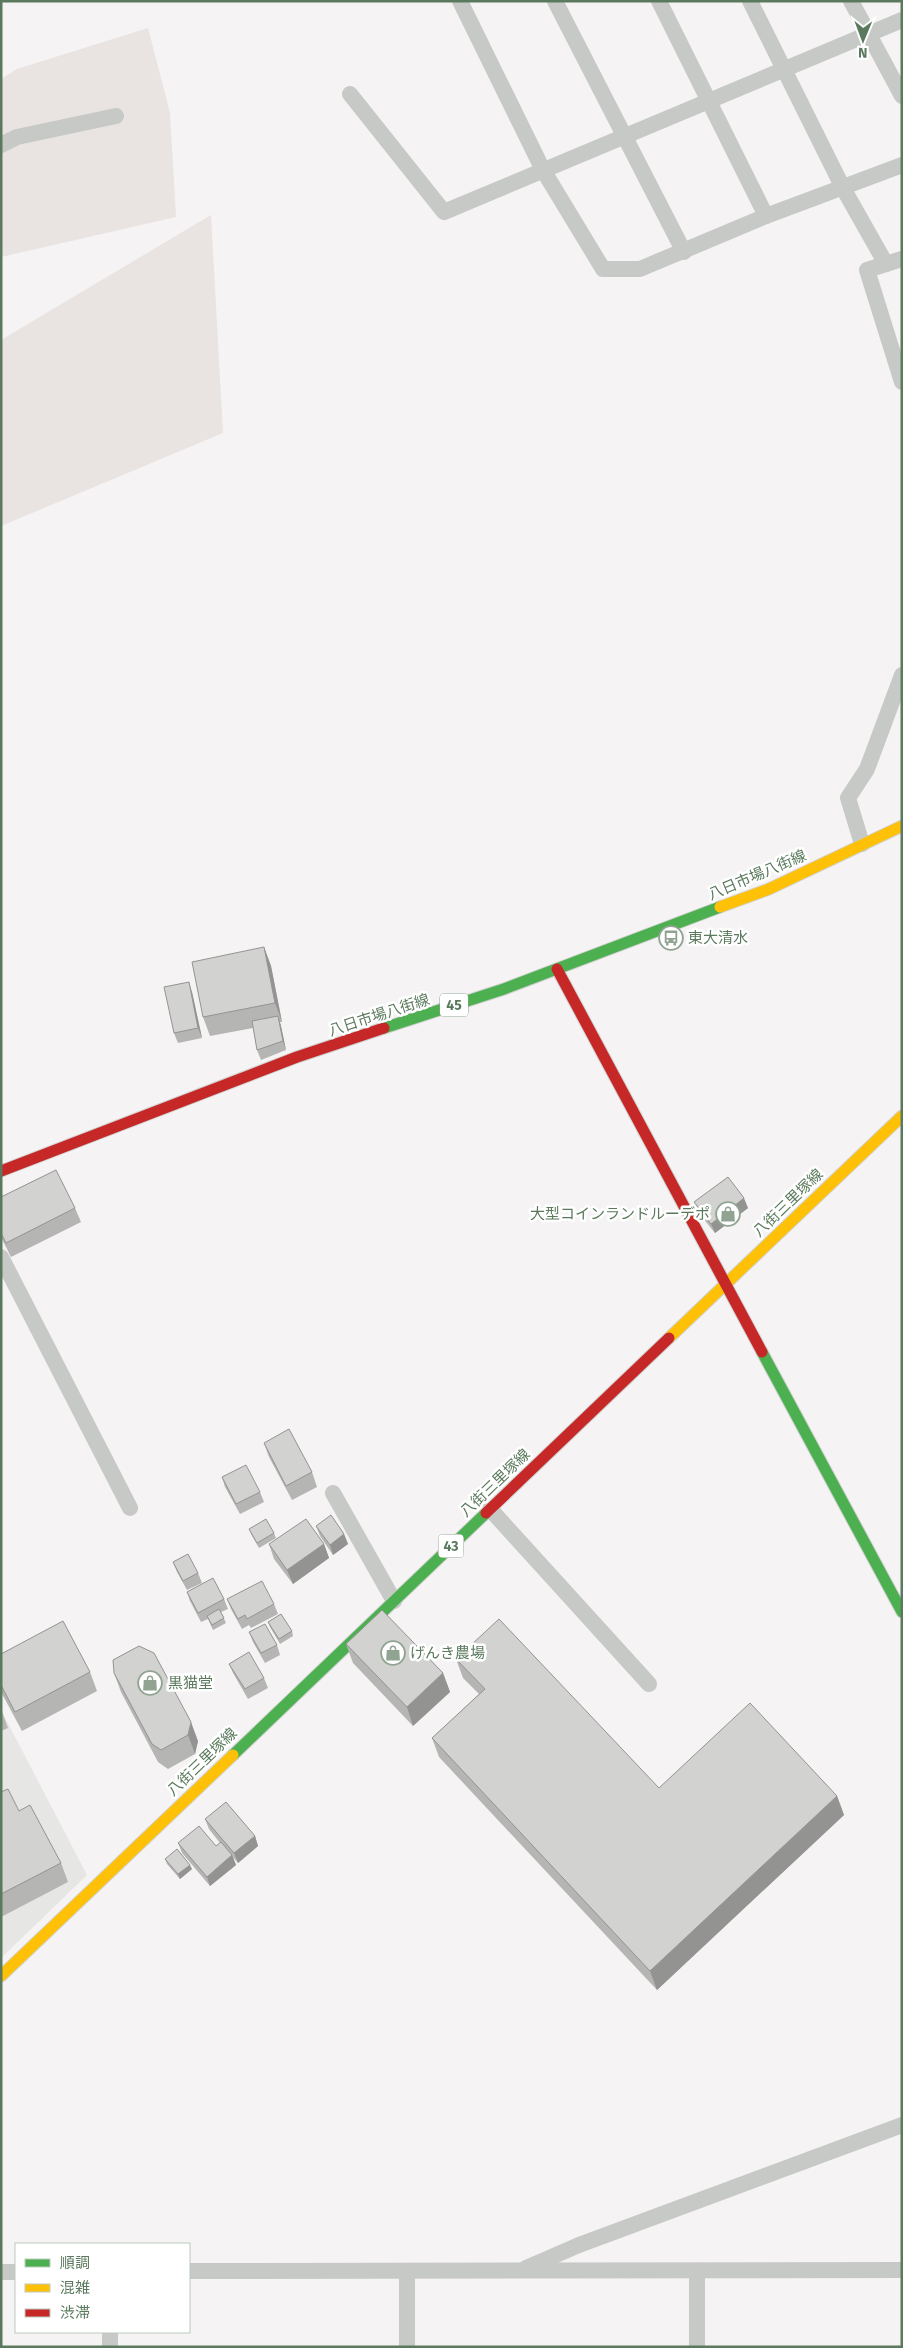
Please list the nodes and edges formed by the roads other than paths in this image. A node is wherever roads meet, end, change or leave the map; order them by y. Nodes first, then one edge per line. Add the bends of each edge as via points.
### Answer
1 (460, 1) edge
2 (555, 1) edge
3 (658, 1) edge
4 (750, 1) edge
5 (851, 1) edge
6 (902, 20) edge
7 (868, 34) junction
8 (784, 70) junction
9 (350, 94) dead end
10 (902, 96) edge
11 (709, 101) junction
12 (116, 116) dead end
13 (625, 137) junction
14 (1, 145) edge
15 (902, 165) edge
16 (543, 170) junction
17 (843, 188) junction
18 (766, 216) junction
19 (684, 252) junction
20 (902, 259) edge
21 (886, 264) junction
22 (902, 382) edge
23 (902, 675) edge
24 (896, 704) edge
25 (902, 826) edge
26 (862, 844) junction
27 (556, 969) junction
28 (902, 1116) edge
29 (1, 1171) edge
30 (1, 1257) edge
31 (726, 1283) junction
32 (333, 1493) dead end
33 (130, 1508) dead end
34 (490, 1509) junction
35 (394, 1601) junction
36 (902, 1612) edge
37 (649, 1684) dead end
38 (1, 1976) edge
39 (902, 2125) edge
40 (902, 2270) edge
41 (190, 2271) edge
42 (407, 2271) junction
43 (520, 2271) junction
44 (697, 2271) junction
45 (1, 2272) edge
46 (15, 2272) edge
47 (110, 2333) edge
48 (110, 2347) edge
49 (407, 2347) edge
50 (697, 2347) edge

1 - 16 street
2 - 13 street
3 - 11 street
4 - 8 street
5 - 7 street
6 - 7 street
7 - 8 street
7 - 10 street
8 - 11 street
8 - 17 street
9 - 16 street via 444,212
11 - 13 street
11 - 18 street
12 - 14 street via 17,137
13 - 16 street
13 - 19 street
15 - 17 street
16 - 19 street via 603,269 640,269
17 - 18 street
17 - 21 street
18 - 19 street
20 - 21 street
21 - 22 street via 867,270
23 - 24 street
24 - 26 street via 867,769 848,798
25 - 26 main road, 八日市場八街線 / 45
26 - 27 main road, 八日市場八街線 / 45 via 769,889
27 - 29 main road, 八日市場八街線 / 45 via 297,1058
27 - 31 main road
28 - 31 main road, 八街三里塚線 / 43
30 - 33 street
31 - 34 main road, 八街三里塚線 / 43
31 - 36 main road
32 - 35 street
34 - 35 main road, 八街三里塚線 / 43
34 - 37 street
35 - 38 main road, 八街三里塚線 / 43
39 - 43 street via 579,2245
40 - 44 street
41 - 42 street
42 - 43 street
42 - 49 street
43 - 44 street
44 - 50 street
45 - 46 street
47 - 48 street

